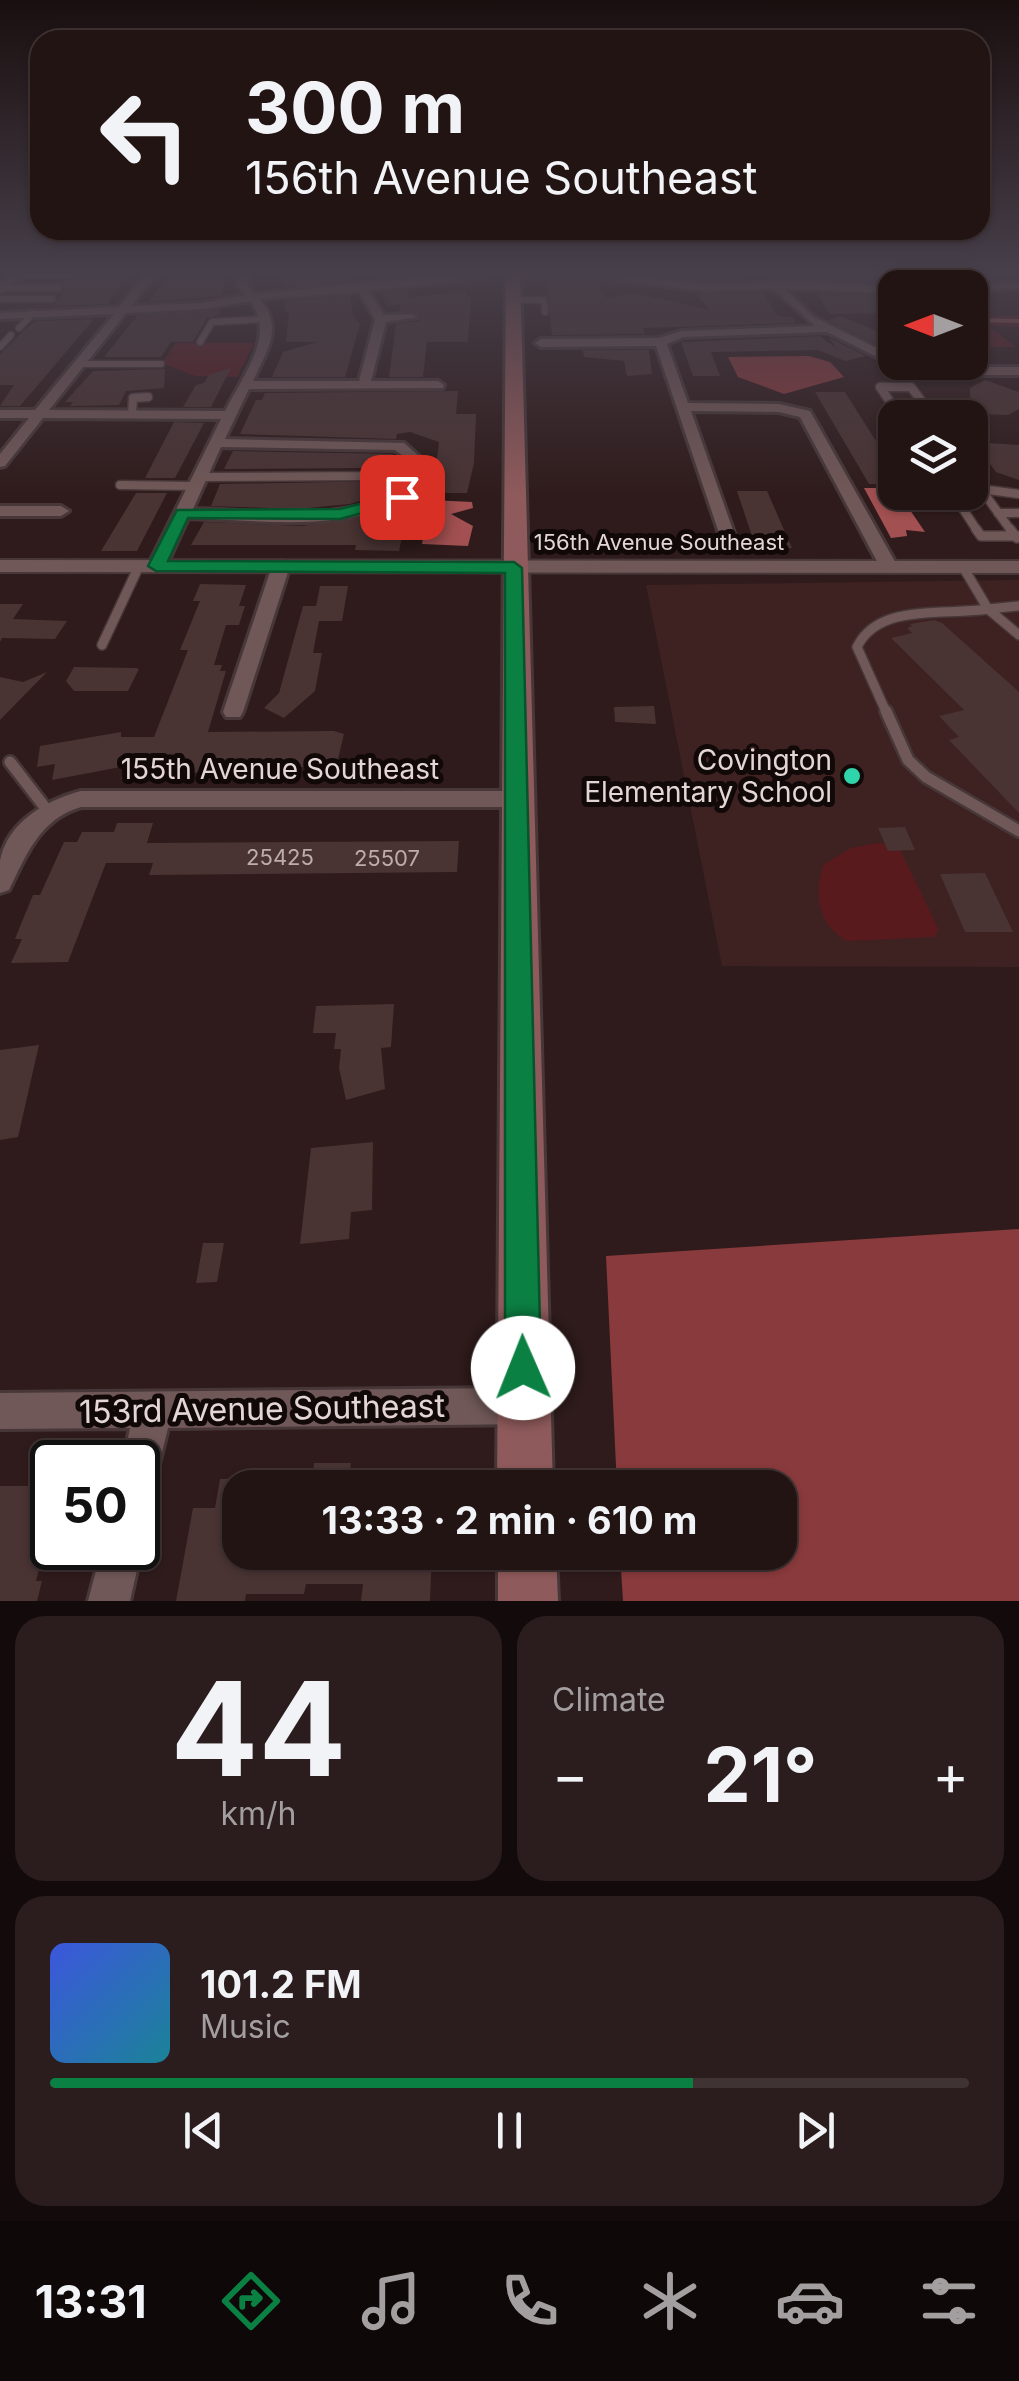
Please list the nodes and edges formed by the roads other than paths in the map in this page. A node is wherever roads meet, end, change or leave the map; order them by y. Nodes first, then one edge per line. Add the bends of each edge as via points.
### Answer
1 (92, 347) edge
2 (263, 347) edge
3 (373, 347) edge
4 (513, 347) edge
5 (663, 347) edge
6 (78, 364) junction
7 (161, 364) dead end
8 (988, 371) edge
9 (1019, 371) edge
10 (246, 385) junction
11 (364, 385) junction
12 (438, 385) dead end
13 (148, 397) dead end
14 (889, 400) edge
15 (921, 400) edge
16 (684, 407) junction
17 (0, 414) edge
18 (40, 414) junction
19 (132, 414) junction
20 (232, 414) junction
21 (217, 444) junction
22 (0, 463) edge
23 (411, 470) junction
24 (199, 481) junction
25 (120, 486) dead end
26 (988, 490) edge
27 (1019, 494) edge
28 (988, 496) edge
29 (963, 510) edge
30 (0, 511) edge
31 (61, 512) dead end
32 (182, 513) junction
33 (998, 513) junction
34 (1019, 513) edge
35 (726, 533) dead end
36 (1018, 538) edge
37 (0, 566) edge
38 (148, 566) junction
39 (281, 566) junction
40 (889, 567) junction
41 (963, 567) junction
42 (1019, 567) edge
43 (514, 568) junction
44 (1019, 606) edge
45 (988, 609) junction
46 (1019, 635) edge
47 (102, 646) dead end
48 (233, 712) dead end
49 (10, 762) dead end
50 (516, 799) junction
51 (47, 810) junction
52 (1019, 831) edge
53 (0, 883) edge
54 (523, 1406) junction
55 (153, 1410) junction
56 (0, 1411) edge
57 (146, 1440) edge
58 (525, 1470) edge
59 (117, 1570) edge
60 (527, 1570) edge
61 (110, 1601) edge
62 (528, 1601) edge

1 - 6 street
2 - 10 street
3 - 11 street
4 - 43 main road
5 - 16 street
6 - 7 lane
6 - 18 street
8 - 9 street
10 - 11 street
10 - 20 street
11 - 12 street
13 - 19 lane via 134,398
14 - 15 lane via 880,387 911,387
16 - 35 street
16 - 40 street via 798,411
17 - 18 street
18 - 19 street
18 - 22 street
19 - 20 street
20 - 21 street
21 - 23 street via 389,444 413,457
21 - 24 street
23 - 24 lane
23 - 32 street via 402,497 340,514
24 - 25 lane
24 - 32 street
26 - 27 lane
28 - 33 lane
29 - 36 lane via 980,536
30 - 31 street
32 - 38 street
33 - 34 lane
33 - 36 lane
37 - 38 street, 156th Avenue Southeast
38 - 39 street, 156th Avenue Southeast
38 - 47 lane via 114,610
39 - 43 street, 156th Avenue Southeast
39 - 48 street
40 - 41 street, 156th Avenue Southeast
40 - 43 street, 156th Avenue Southeast
41 - 42 street, 156th Avenue Southeast
41 - 45 lane
43 - 50 main road
44 - 45 lane
45 - 46 lane
45 - 52 lane via 878,622 858,639 858,656 908,760
49 - 51 lane
50 - 51 street, 155th Avenue Southeast via 82,799
50 - 54 main road
51 - 53 street via 31,824
54 - 55 street, 153rd Avenue Southeast
54 - 58 main road
55 - 56 street, 153rd Avenue Southeast
55 - 57 street
59 - 61 street
60 - 62 main road

